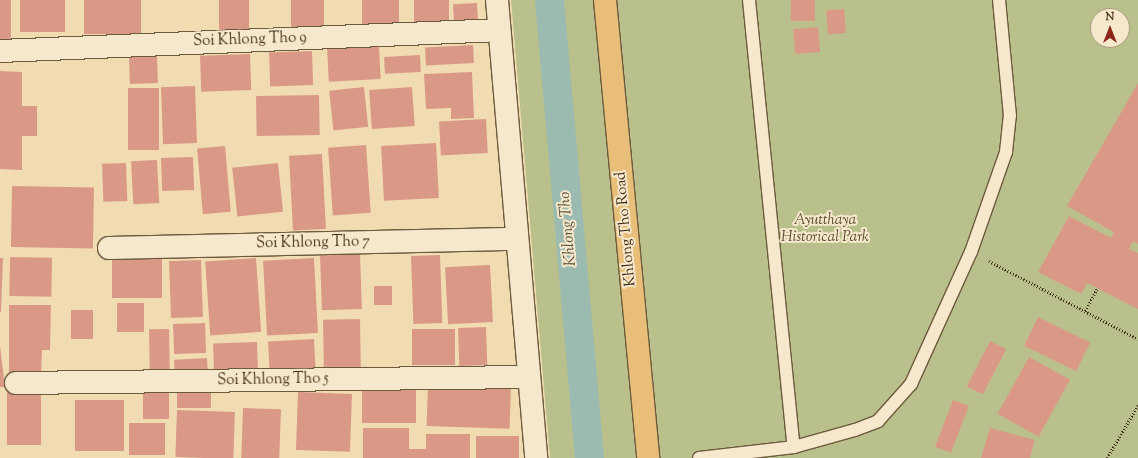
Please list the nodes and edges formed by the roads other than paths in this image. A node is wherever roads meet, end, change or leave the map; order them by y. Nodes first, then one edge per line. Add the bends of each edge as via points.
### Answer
1 (497, 0) edge
2 (605, 0) edge
3 (749, 0) edge
4 (999, 0) edge
5 (499, 30) junction
6 (0, 51) edge
7 (517, 239) junction
8 (109, 248) dead end
9 (529, 377) junction
10 (16, 384) dead end
11 (794, 447) junction
12 (536, 458) edge
13 (648, 458) edge
14 (699, 458) edge

1 - 5 street
2 - 13 main road, Khlong Tho Road
3 - 11 lane
4 - 11 lane via 1010,116 1006,152 971,252 911,384 878,421
5 - 6 street, Soi Khlong Tho 9
5 - 7 street
7 - 8 street, Soi Khlong Tho 7
7 - 9 street
9 - 10 street, Soi Khlong Tho 5
9 - 12 street
11 - 14 lane

